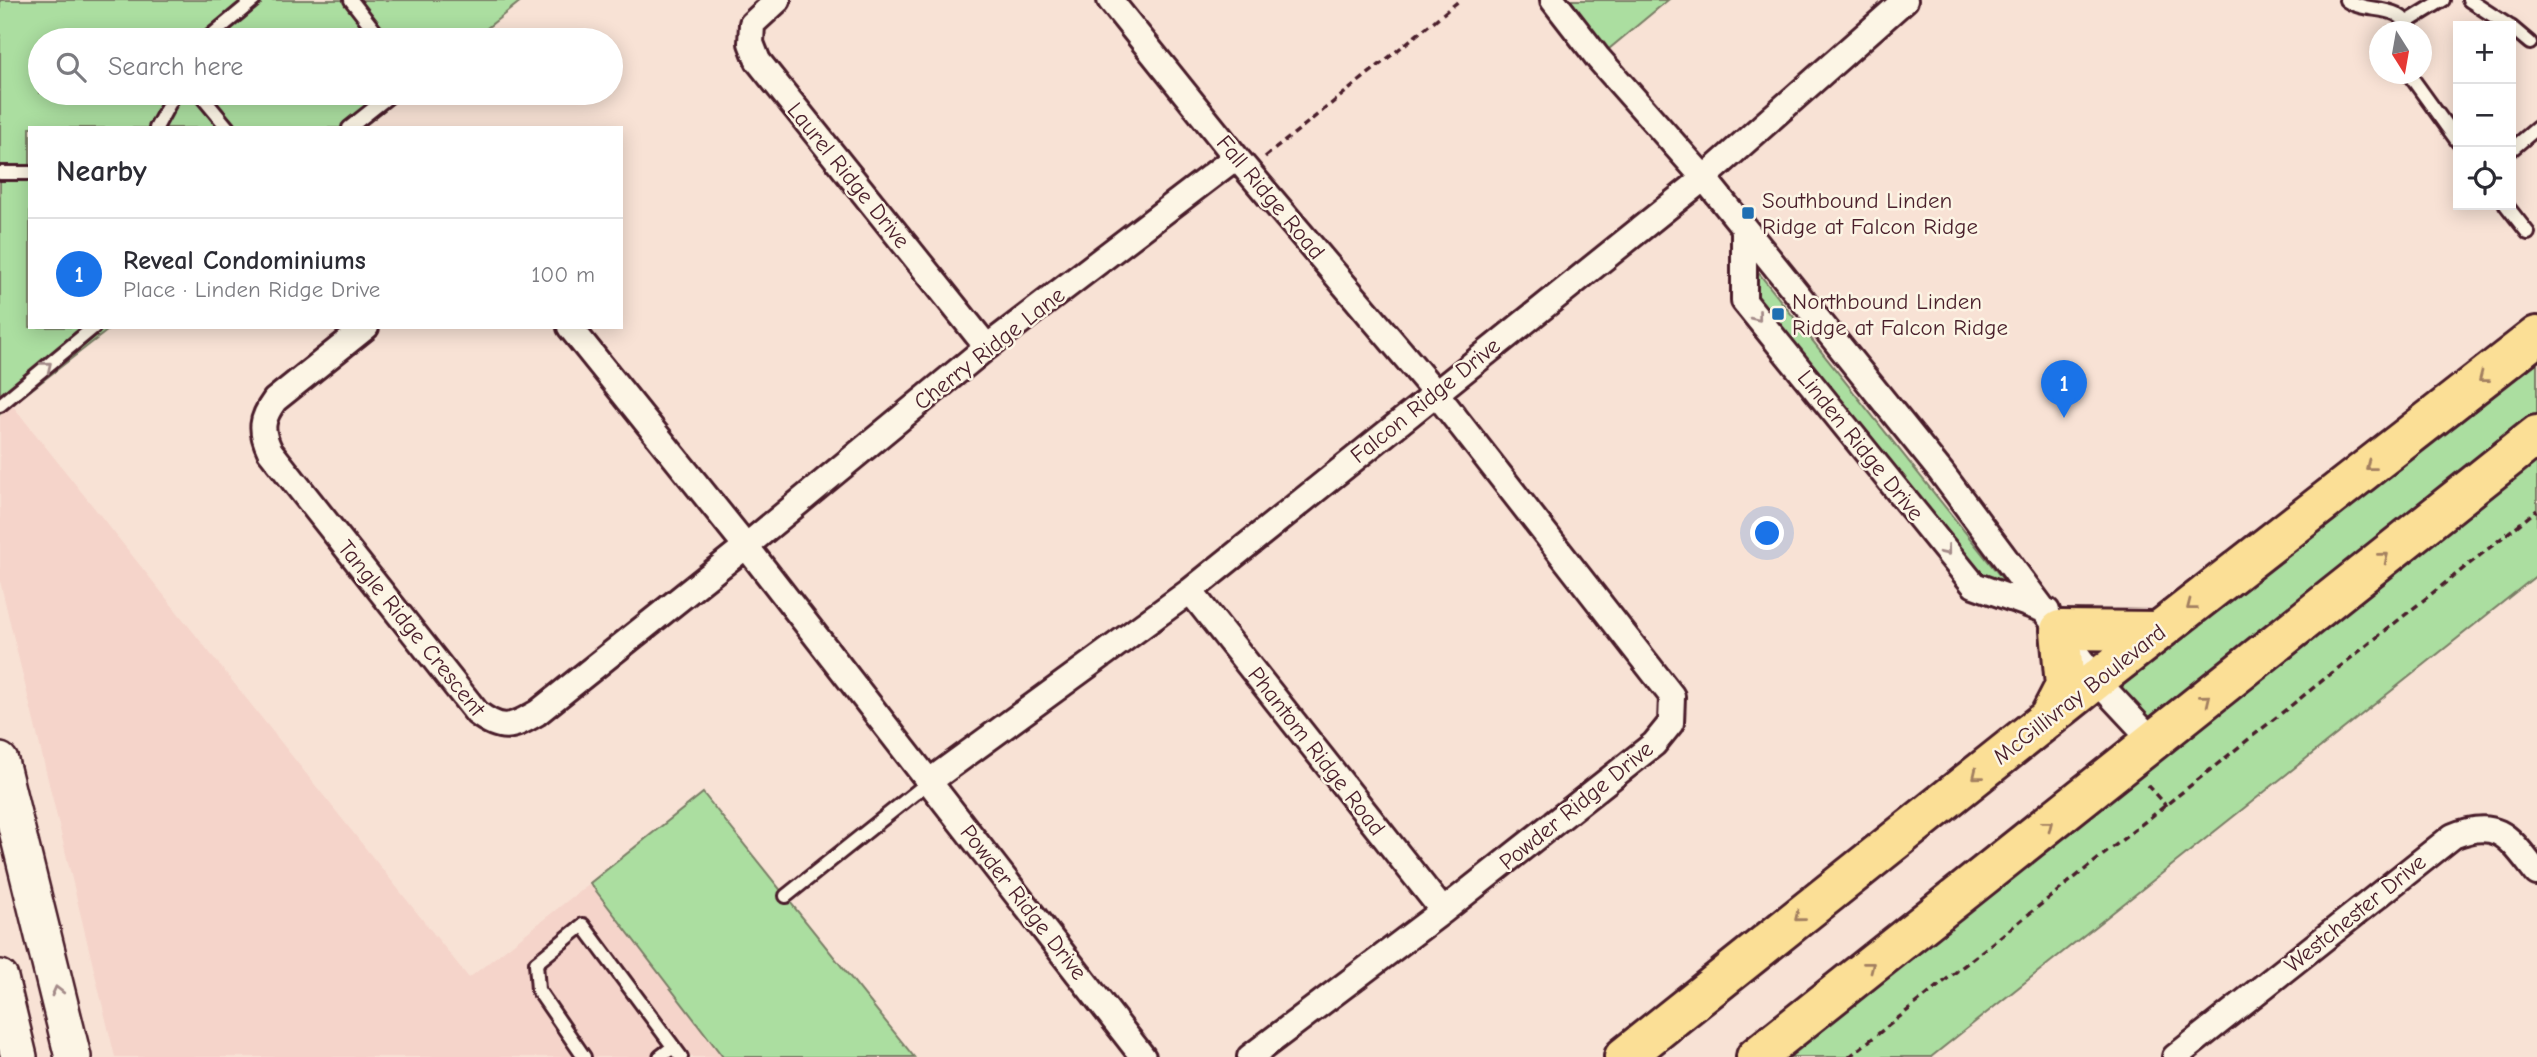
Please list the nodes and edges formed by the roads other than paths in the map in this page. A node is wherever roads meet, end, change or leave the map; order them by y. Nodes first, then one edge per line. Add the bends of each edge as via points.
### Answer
1 (254, 0) edge
2 (351, 0) edge
3 (778, 0) edge
4 (1110, 0) edge
5 (1553, 0) edge
6 (1905, 0) edge
7 (2346, 0) edge
8 (2443, 0) edge
9 (2469, 0) edge
10 (2403, 21) edge
11 (2416, 21) edge
12 (2501, 21) edge
13 (220, 28) edge
14 (373, 28) edge
15 (2516, 32) edge
16 (2530, 43) dead end
17 (2416, 84) edge
18 (168, 105) edge
19 (209, 105) edge
20 (378, 105) edge
21 (157, 126) edge
22 (226, 126) edge
23 (352, 126) edge
24 (2537, 128) edge
25 (2453, 135) edge
26 (2515, 147) edge
27 (1236, 157) junction
28 (0, 173) edge
29 (28, 173) edge
30 (1704, 178) junction
31 (2510, 210) edge
32 (1744, 229) junction
33 (2528, 233) dead end
34 (92, 329) edge
35 (364, 329) edge
36 (572, 329) edge
37 (2537, 336) edge
38 (987, 347) junction
39 (1435, 392) junction
40 (0, 405) edge
41 (2537, 435) edge
42 (746, 546) junction
43 (1190, 591) junction
44 (2054, 621) junction
45 (2158, 631) junction
46 (2096, 680) junction
47 (2049, 717) junction
48 (2152, 741) junction
49 (0, 761) edge
50 (930, 781) junction
51 (2537, 873) edge
52 (786, 896) dead end
53 (1443, 911) junction
54 (0, 978) edge
55 (677, 1052) edge
56 (19, 1057) edge
57 (73, 1057) edge
58 (584, 1057) edge
59 (660, 1057) edge
60 (1143, 1057) edge
61 (1250, 1057) edge
62 (1624, 1057) edge
63 (1756, 1057) edge
64 (2175, 1057) edge

1 - 13 lane
2 - 14 lane
3 - 38 street, Laurel Ridge Drive via 752,24 751,43 758,61
4 - 27 street, Fall Ridge Road
5 - 30 street, Linden Ridge Drive
6 - 30 street, Falcon Ridge Drive
7 - 10 lane via 2394,11
8 - 11 lane
9 - 12 lane
15 - 16 lane
17 - 25 lane
18 - 21 lane
19 - 22 lane
20 - 23 lane
24 - 26 lane
27 - 38 street, Cherry Ridge Lane
27 - 39 street, Fall Ridge Road
28 - 29 lane
30 - 32 street, Linden Ridge Drive
30 - 39 street, Falcon Ridge Drive
31 - 33 lane
32 - 44 street, Linden Ridge Drive via 1941,472
32 -> 44 street, Linden Ridge Drive via 1744,301 1973,585
40 -> 34 lane
35 - 42 street, Tangle Ridge Crescent via 275,400 264,415 262,434 270,451 477,713 493,725 514,726 537,713
36 - 42 street
37 -> 45 main road, McGillivray Boulevard
38 - 42 street, Cherry Ridge Lane
39 - 43 street, Falcon Ridge Drive
39 - 53 street, Powder Ridge Drive via 1672,696 1671,723 1654,744
48 -> 41 main road
42 - 50 street
43 - 50 street, Falcon Ridge Drive
43 - 53 street, Phantom Ridge Road
44 - 45 main road
44 - 46 street, Linden Ridge Drive
44 - 47 main road via 2065,686
45 - 46 main road, McGillivray Boulevard
46 - 47 main road, McGillivray Boulevard
46 - 48 street, Linden Ridge Drive
47 -> 62 main road, McGillivray Boulevard
63 -> 48 main road
57 -> 49 main road
50 - 52 lane
50 - 60 street, Powder Ridge Drive
51 - 64 street, Westchester Drive via 2509,838 2492,828 2471,828 2453,836
53 - 61 street, Powder Ridge Drive
54 - 56 main road
55 - 58 lane via 583,925 536,963 538,990
55 - 59 lane

